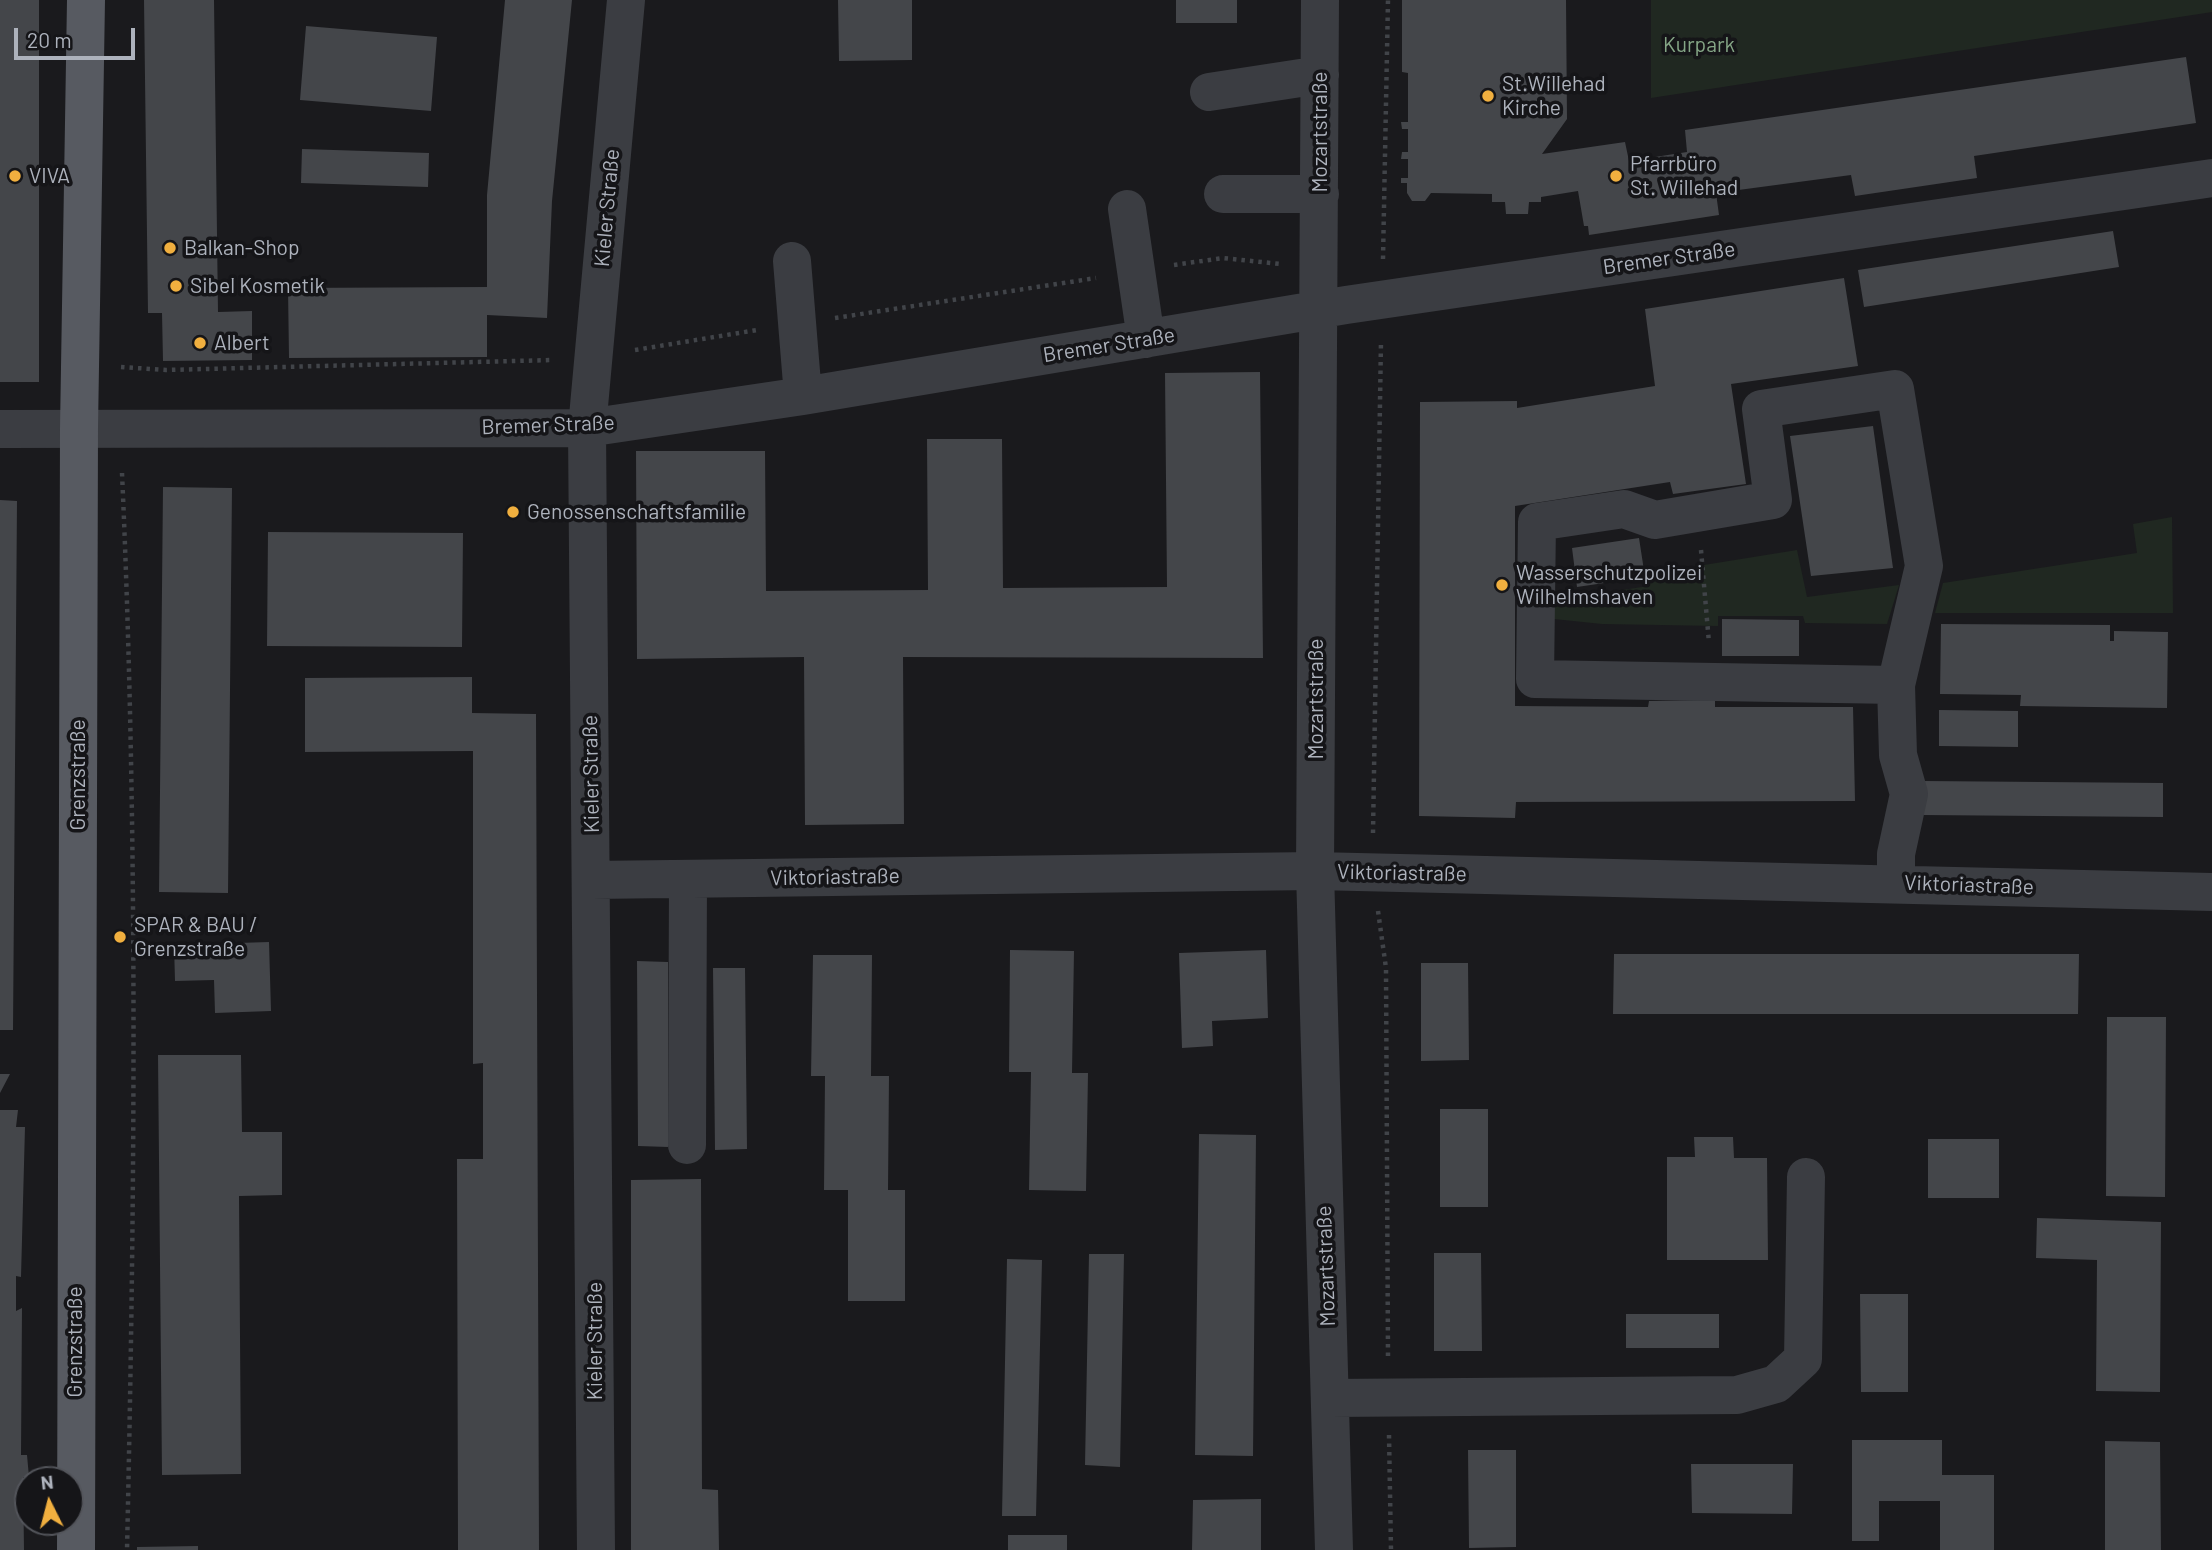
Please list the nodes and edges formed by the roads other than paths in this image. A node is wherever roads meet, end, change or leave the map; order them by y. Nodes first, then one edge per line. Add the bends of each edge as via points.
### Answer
1 (86, 0) edge
2 (626, 0) edge
3 (1320, 0) edge
4 (1320, 75) junction
5 (1209, 92) dead end
6 (2212, 178) edge
7 (1223, 194) dead end
8 (1320, 194) junction
9 (1127, 209) dead end
10 (792, 261) dead end
11 (1319, 310) junction
12 (1146, 339) junction
13 (803, 396) junction
14 (79, 428) junction
15 (587, 428) junction
16 (0, 429) edge
17 (1896, 685) junction
18 (1896, 869) junction
19 (1315, 871) junction
20 (688, 879) junction
21 (592, 880) junction
22 (2212, 892) edge
23 (687, 1145) dead end
24 (1806, 1177) dead end
25 (1330, 1398) junction
26 (76, 1550) edge
27 (596, 1550) edge
28 (1334, 1550) edge

1 - 14 main road, Grenzstraße
2 - 15 street, Kieler Straße
3 - 4 street, Mozartstraße
4 - 5 street
4 - 8 street, Mozartstraße
6 - 11 street, Bremer Straße
7 - 8 street
8 - 11 street, Mozartstraße
9 - 12 street
10 - 13 street
11 - 12 street, Bremer Straße
11 - 19 street, Mozartstraße
12 - 13 street, Bremer Straße
13 - 15 street, Bremer Straße
14 - 15 street, Bremer Straße
14 - 16 street, Bremer Straße
14 - 26 main road, Grenzstraße
15 - 21 street, Kieler Straße
17 - 17 street via 1924,566 1895,389 1761,408 1773,500 1655,520 1623,509 1536,522 1535,679
17 - 18 street via 1898,755 1883,793
18 - 19 street, Viktoriastraße
18 - 22 street, Viktoriastraße
19 - 20 street, Viktoriastraße
19 - 25 street, Mozartstraße
20 - 21 street, Viktoriastraße
20 - 23 street
21 - 27 street, Kieler Straße
24 - 25 street via 1803,1359 1776,1384 1737,1395
25 - 28 street, Mozartstraße

